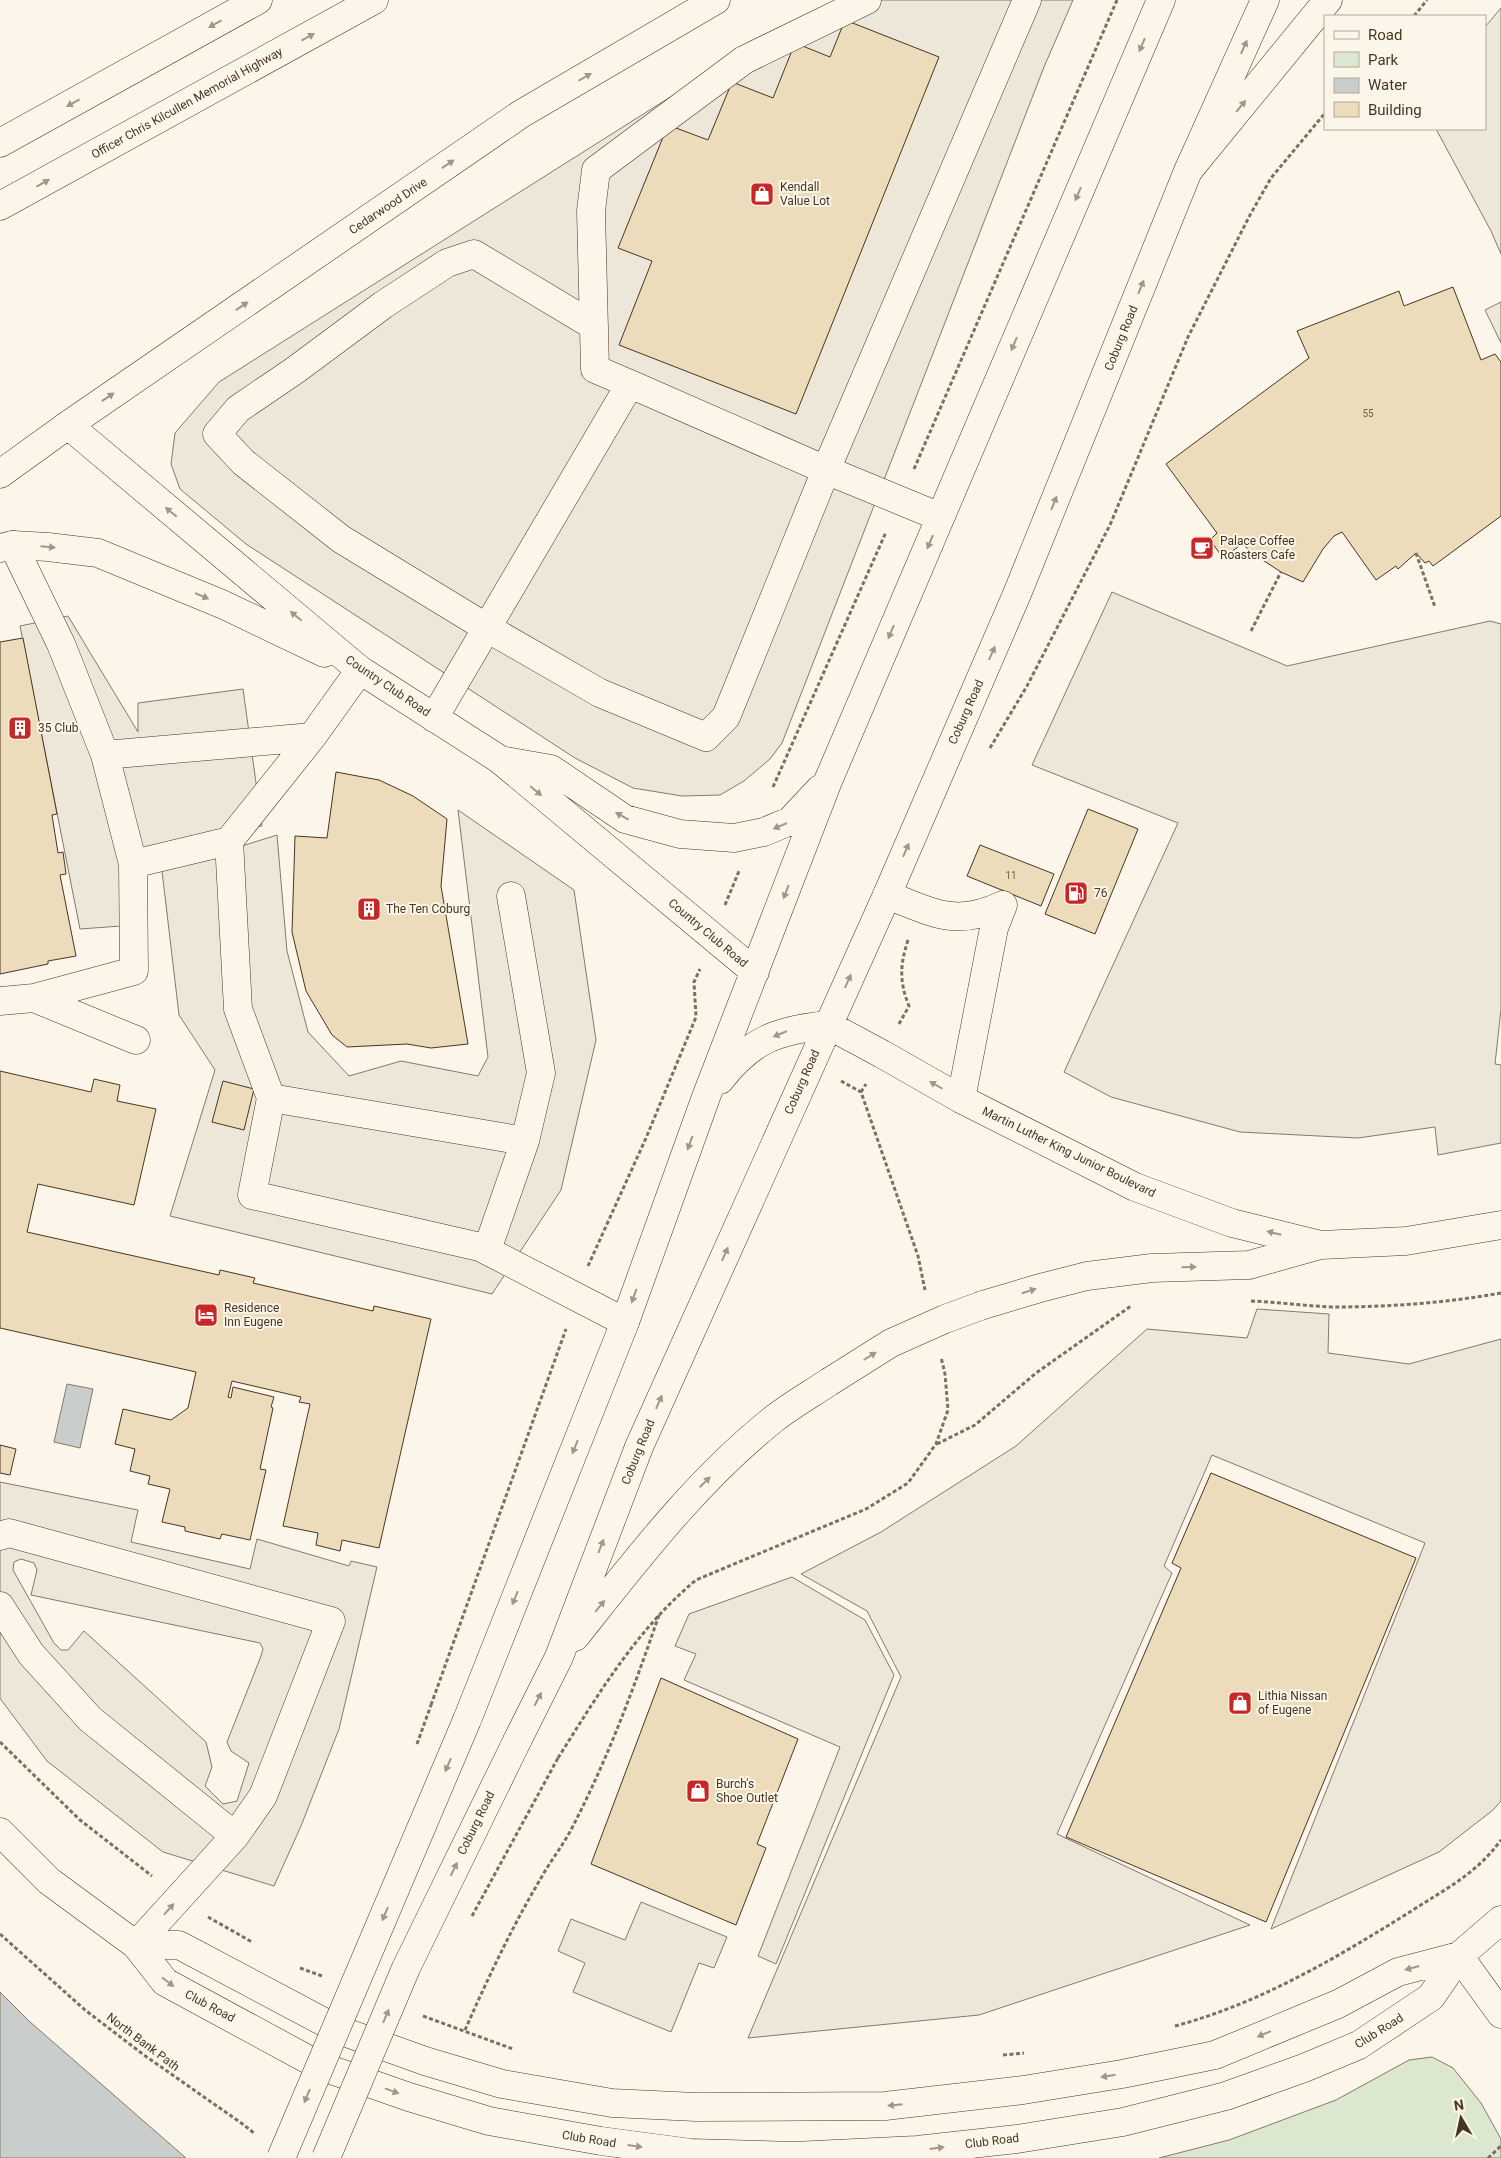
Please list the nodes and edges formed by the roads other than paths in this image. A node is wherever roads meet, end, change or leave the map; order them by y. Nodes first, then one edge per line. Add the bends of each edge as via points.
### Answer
1 (258, 0) edge
2 (374, 0) edge
3 (716, 0) edge
4 (867, 0) edge
5 (1027, 0) edge
6 (1161, 0) edge
7 (1265, 0) edge
8 (1328, 0) edge
9 (0, 143) edge
10 (1188, 171) junction
11 (0, 206) edge
12 (594, 326) junction
13 (630, 384) junction
14 (68, 425) junction
15 (826, 470) junction
16 (0, 474) edge
17 (940, 517) junction
18 (7, 546) edge
19 (487, 628) junction
20 (360, 670) junction
21 (434, 718) junction
22 (312, 737) junction
23 (105, 755) junction
24 (499, 760) junction
25 (828, 781) junction
26 (229, 841) junction
27 (133, 864) junction
28 (886, 895) junction
29 (511, 896) dead end
30 (756, 972) junction
31 (34, 998) junction
32 (0, 1001) edge
33 (828, 1026) junction
34 (136, 1040) dead end
35 (706, 1097) junction
36 (271, 1098) junction
37 (961, 1099) junction
38 (525, 1141) junction
39 (1494, 1230) edge
40 (1321, 1245) junction
41 (487, 1250) junction
42 (625, 1322) junction
43 (0, 1536) edge
44 (0, 1606) edge
45 (559, 1657) junction
46 (0, 1832) edge
47 (235, 1836) junction
48 (1501, 1920) edge
49 (136, 1945) junction
50 (1459, 1956) junction
51 (1501, 2014) edge
52 (281, 2158) edge
53 (326, 2158) edge

1 -> 9 main road
11 -> 2 main road, Officer Chris Kilcullen Memorial Highway
14 -> 3 main road, Cedarwood Drive via 521,114
4 - 12 main road via 744,60 596,170 591,211
5 - 15 main road
6 -> 17 main road
10 -> 7 main road, Coburg Road
10 -> 8 main road
28 -> 10 main road, Coburg Road via 1017,594
12 - 13 main road via 595,369
12 - 19 main road via 474,254 447,263 383,305 238,409 217,434 243,462 341,539
13 - 15 main road
13 - 19 main road
14 - 16 main road
20 -> 14 main road, Country Club Road
15 - 17 main road
15 - 19 main road via 726,717 706,737 600,693
17 -> 25 main road
18 -> 20 main road via 98,552 224,605
18 - 23 main road via 61,644
19 - 21 main road
20 - 21 main road, Country Club Road
20 - 22 main road
21 - 24 main road, Country Club Road
22 - 23 main road
22 - 26 main road
23 - 27 main road
25 -> 24 main road via 790,821 764,832 734,838 680,834 625,820 551,769
24 -> 30 main road, Country Club Road
25 -> 30 main road
26 - 27 main road
26 - 36 main road via 238,1009
27 - 31 main road via 134,971
33 -> 28 main road, Coburg Road
28 - 37 main road via 935,914 968,917 1003,905 994,928
29 - 38 main road via 541,1073
30 - 35 main road
31 - 32 main road
31 - 34 main road
33 -> 35 main road via 784,1031 759,1044 735,1061
37 -> 33 main road, Martin Luther King Junior Boulevard
45 -> 33 main road, Coburg Road via 639,1446
35 -> 42 main road
36 - 38 main road
36 - 41 main road via 252,1195
40 -> 37 main road, Martin Luther King Junior Boulevard via 1232,1223 1135,1187
38 - 41 main road
39 - 40 main road, Martin Luther King Junior Boulevard
45 -> 40 main road, bridge via 686,1500 733,1454 776,1417 891,1344 983,1305 1088,1276 1152,1268 1249,1265
41 - 42 main road
42 -> 52 main road, bridge via 467,1720
43 - 47 main road via 9,1533 331,1621 263,1796
44 - 47 main road via 31,1654 90,1719
53 -> 45 main road, Coburg Road, bridge via 406,1968
46 - 49 main road, Club Road via 49,1881
49 -> 47 main road
48 - 50 main road, Club Road
50 -> 49 main road, Club Road via 1398,1972 1338,2004 1216,2055 1122,2074 1023,2090 885,2106 696,2107 612,2103 492,2081 339,2030 179,1945
49 -> 50 main road, Club Road via 165,1982 320,2066 409,2097 489,2121 601,2141 691,2153 794,2156 917,2150 1016,2139 1123,2122 1226,2096 1359,2045 1431,1998
50 - 51 main road

